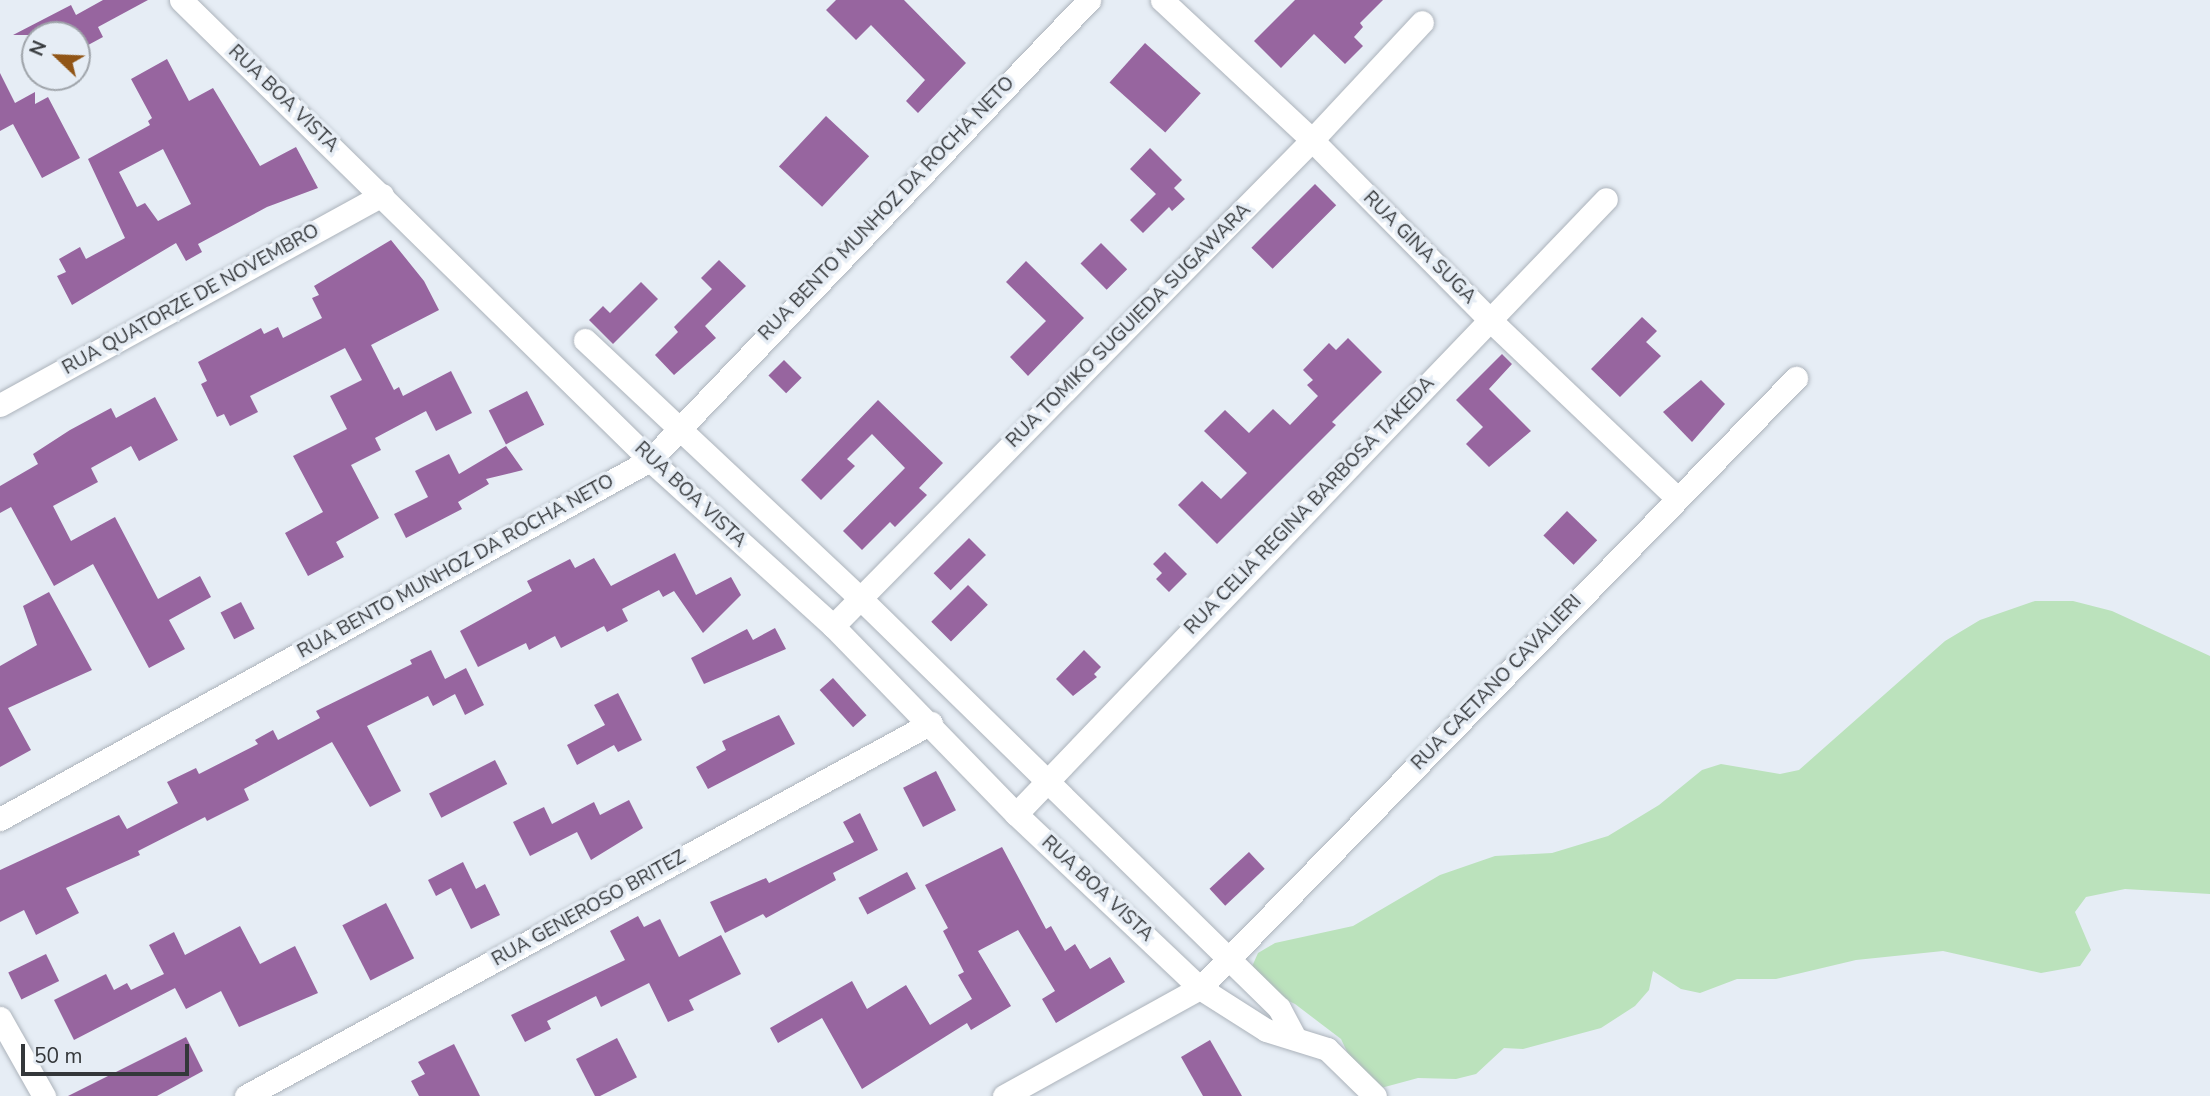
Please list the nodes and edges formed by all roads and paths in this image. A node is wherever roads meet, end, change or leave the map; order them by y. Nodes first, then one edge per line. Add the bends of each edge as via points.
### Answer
1 (1088, 0) edge
2 (1162, 0) edge
3 (194, 4) edge
4 (1422, 22) dead end
5 (1312, 140) junction
6 (382, 195) junction
7 (1606, 199) dead end
8 (1489, 319) junction
9 (585, 340) dead end
10 (1796, 379) dead end
11 (0, 405) edge
12 (678, 426) junction
13 (650, 460) junction
14 (1676, 498) junction
15 (860, 598) junction
16 (832, 626) junction
17 (931, 723) junction
18 (1044, 783) junction
19 (1016, 814) junction
20 (0, 819) edge
21 (1229, 961) junction
22 (1200, 988) junction
23 (0, 1018) edge
24 (1295, 1038) junction
25 (44, 1096) edge
26 (246, 1096) edge
27 (1004, 1096) edge
28 (1375, 1096) edge

1 - 12 street, RUA BENTO MUNHOZ DA ROCHA NETO
2 - 5 street, RUA GINA SUGA
3 - 6 street, RUA BOA VISTA
4 - 5 street, RUA TOMIKO SUGUIEDA SUGAWARA
5 - 8 street, RUA GINA SUGA
5 - 15 street, RUA TOMIKO SUGUIEDA SUGAWARA
6 - 11 street, RUA QUATORZE DE NOVEMBRO
6 - 13 street, RUA BOA VISTA
7 - 8 street, RUA CELIA REGINA BARBOSA TAKEDA
8 - 14 street, RUA GINA SUGA
8 - 18 street, RUA CELIA REGINA BARBOSA TAKEDA
9 - 12 street, RUA BOA VISTA
10 - 14 street, RUA CAETANO CAVALIERI
12 - 13 street, RUA BENTO MUNHOZ DA ROCHA NETO
12 - 15 street, RUA BOA VISTA
13 - 16 street, RUA BOA VISTA
13 - 20 street, RUA BENTO MUNHOZ DA ROCHA NETO
14 - 21 street, RUA CAETANO CAVALIERI
15 - 16 street, RUA TOMIKO SUGUIEDA SUGAWARA
15 - 18 street, RUA BOA VISTA
16 - 17 street, RUA BOA VISTA
17 - 19 street, RUA BOA VISTA
17 - 26 street, RUA GENEROSO BRITEZ
18 - 19 street, RUA CELIA REGINA BARBOSA TAKEDA
18 - 21 street, RUA BOA VISTA
19 - 22 street, RUA BOA VISTA
21 - 22 street, RUA CAETANO CAVALIERI
21 - 24 street, RUA BOA VISTA via 1279,1008
22 - 24 street, RUA BOA VISTA via 1266,1030
22 - 27 street, RUA CAETANO CAVALIERI
23 - 25 street
24 - 28 street, RUA BOA VISTA via 1327,1049

